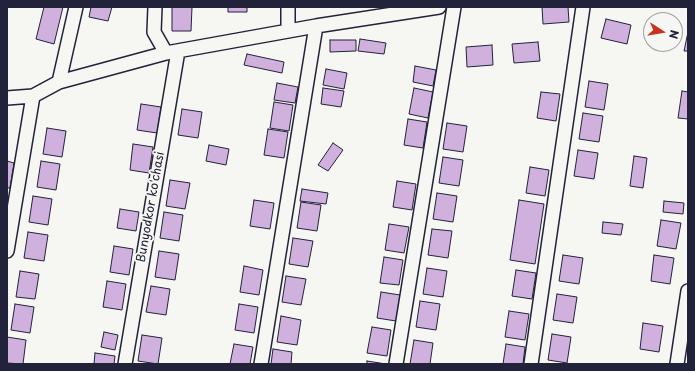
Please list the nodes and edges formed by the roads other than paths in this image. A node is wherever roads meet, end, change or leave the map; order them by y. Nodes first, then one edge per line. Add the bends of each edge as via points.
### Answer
1 (76, 7) edge
2 (155, 7) edge
3 (288, 7) edge
4 (439, 7) edge
5 (454, 7) edge
6 (584, 7) edge
7 (421, 8) edge
8 (316, 26) junction
9 (288, 31) junction
10 (172, 52) junction
11 (60, 82) junction
12 (33, 96) junction
13 (7, 98) edge
14 (7, 251) edge
15 (688, 291) edge
16 (125, 364) edge
17 (261, 364) edge
18 (396, 364) edge
19 (531, 364) edge
20 (676, 364) edge

1 - 11 street
2 - 10 street via 154,32
3 - 9 street
4 - 7 street
5 - 18 street
6 - 19 street
7 - 8 street
8 - 9 street
8 - 17 street
9 - 10 street
10 - 11 street
10 - 16 street, Bunyodkor ko'chasi
11 - 12 street
12 - 13 street
12 - 14 street
15 - 20 street

